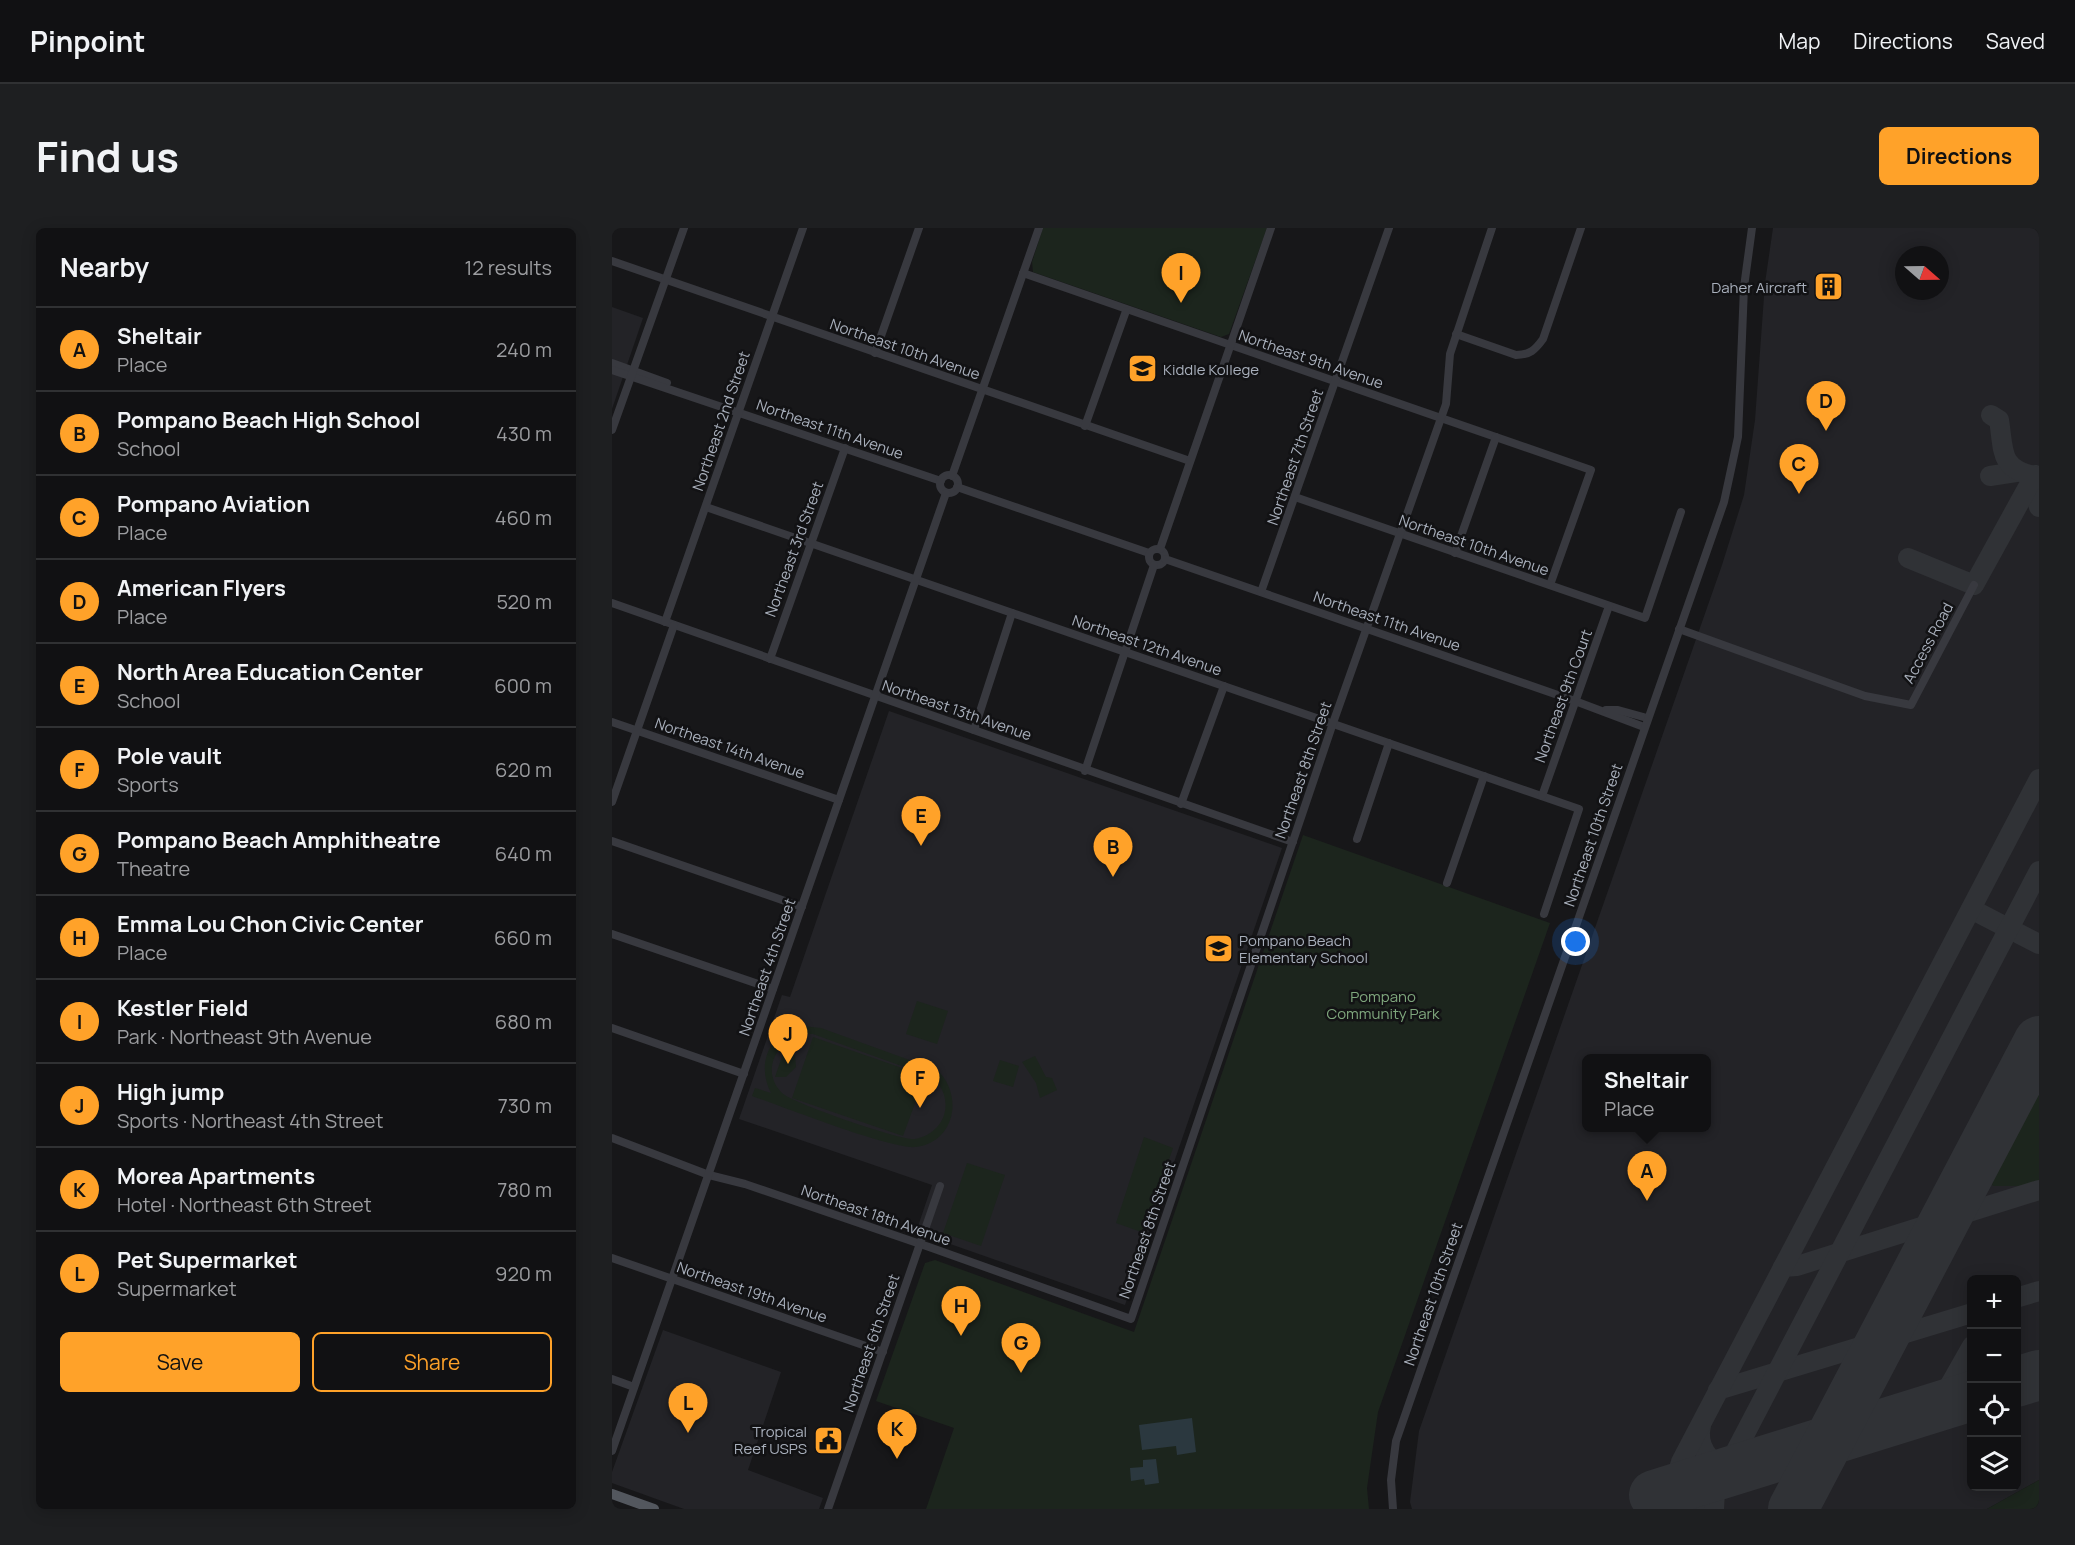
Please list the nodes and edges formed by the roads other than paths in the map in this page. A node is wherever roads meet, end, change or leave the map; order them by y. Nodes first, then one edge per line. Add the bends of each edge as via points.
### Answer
1 (684, 228) edge
2 (803, 228) edge
3 (919, 228) edge
4 (1039, 228) edge
5 (1271, 228) edge
6 (1389, 228) edge
7 (1492, 228) edge
8 (1581, 228) edge
9 (1752, 228) edge
10 (612, 261) edge
11 (1023, 273) junction
12 (666, 280) junction
13 (1126, 311) junction
14 (772, 316) junction
15 (1456, 334) junction
16 (1230, 346) junction
17 (875, 353) junction
18 (612, 363) edge
19 (612, 370) edge
20 (632, 373) junction
21 (1336, 382) junction
22 (983, 390) junction
23 (738, 412) junction
24 (1441, 417) junction
25 (1085, 426) junction
26 (612, 430) edge
27 (1496, 437) junction
28 (845, 448) junction
29 (1190, 461) junction
30 (952, 476) junction
31 (941, 481) junction
32 (957, 487) junction
33 (946, 493) junction
34 (1295, 497) junction
35 (706, 507) junction
36 (1681, 512) dead end
37 (1399, 533) junction
38 (810, 543) junction
39 (1160, 549) junction
40 (1149, 553) junction
41 (1455, 553) junction
42 (1165, 559) junction
43 (1154, 565) junction
44 (916, 579) junction
45 (1550, 585) junction
46 (1974, 585) dead end
47 (1261, 592) junction
48 (612, 603) edge
49 (1609, 606) junction
50 (1012, 613) junction
51 (670, 624) junction
52 (1366, 628) junction
53 (1679, 629) junction
54 (1125, 651) junction
55 (770, 659) junction
56 (1224, 686) junction
57 (875, 696) junction
58 (1575, 701) junction
59 (1599, 710) junction
60 (1647, 718) junction
61 (612, 722) edge
62 (1333, 723) junction
63 (1644, 727) junction
64 (974, 730) junction
65 (638, 731) junction
66 (1389, 743) junction
67 (1085, 771) junction
68 (1484, 776) junction
69 (1542, 796) junction
70 (839, 800) junction
71 (612, 802) edge
72 (1181, 804) junction
73 (1357, 839) dead end
74 (612, 841) edge
75 (1293, 842) junction
76 (1447, 883) dead end
77 (802, 907) junction
78 (1544, 914) dead end
79 (612, 934) edge
80 (773, 990) junction
81 (612, 1028) edge
82 (744, 1074) junction
83 (612, 1138) edge
84 (709, 1175) junction
85 (940, 1186) dead end
86 (920, 1244) junction
87 (612, 1258) edge
88 (672, 1279) junction
89 (1131, 1319) joint
90 (883, 1352) junction
91 (612, 1379) edge
92 (634, 1387) junction
93 (612, 1451) edge
94 (612, 1494) edge
95 (654, 1509) edge
96 (828, 1509) edge
97 (1393, 1509) edge

1 - 12 street
2 - 14 street, Northeast 2nd Street
3 - 17 street
4 - 11 street
5 - 16 street
6 - 21 street, Northeast 7th Street
7 - 15 street, Northeast 8th Street
8 - 15 street via 1543,339 1536,349 1516,355
9 - 53 street, Northeast 10th Street via 1744,287 1738,436 1724,502
10 - 12 street, Northeast 10th Avenue
11 - 13 street, Northeast 9th Avenue
11 - 22 street
12 - 14 street, Northeast 10th Avenue
12 - 20 street
13 - 16 street, Northeast 9th Avenue
13 - 25 street
14 - 17 street, Northeast 10th Avenue
14 - 23 street, Northeast 2nd Street
15 - 24 street, Northeast 8th Street
16 - 21 street, Northeast 9th Avenue
16 - 29 street
17 - 22 street, Northeast 10th Avenue
18 - 20 street, Northeast 11th Avenue
19 - 20 street, Northeast 11th Avenue
20 - 23 street, Northeast 11th Avenue
20 - 26 street
21 - 24 street, Northeast 9th Avenue
21 - 34 street, Northeast 7th Street
22 - 25 street, Northeast 10th Avenue
22 - 30 street
23 - 28 street, Northeast 11th Avenue
23 - 35 street, Northeast 2nd Street
24 - 27 street, Northeast 9th Avenue
24 - 37 street, Northeast 8th Street
25 - 29 street, Northeast 10th Avenue
27 - 41 street
27 - 45 street, Northeast 9th Avenue via 1591,470
28 - 31 street, Northeast 11th Avenue
28 - 38 street, Northeast 3rd Street
29 - 39 street
30 - 31 street
30 - 32 street
31 - 33 street via 940,487
32 - 33 street
32 - 40 street
33 - 44 street, Northeast 4th Street
34 - 37 street, Northeast 10th Avenue
34 - 47 street, Northeast 7th Street
35 - 38 street, Northeast 12th Avenue
35 - 51 street, Northeast 2nd Street
36 - 49 street, Northeast 10th Avenue via 1645,618
37 - 41 street, Northeast 10th Avenue
37 - 52 street, Northeast 8th Street
38 - 44 street, Northeast 12th Avenue
38 - 55 street, Northeast 3rd Street
39 - 40 street
39 - 42 street
40 - 43 street
41 - 45 street, Northeast 10th Avenue
42 - 43 street
42 - 47 street, Northeast 11th Avenue
43 - 54 street
44 - 50 street, Northeast 12th Avenue
44 - 57 street, Northeast 4th Street
45 - 49 street, Northeast 10th Avenue
46 - 53 street, Access Road via 1911,705 1865,696
47 - 52 street, Northeast 11th Avenue
48 - 51 street, Northeast 13th Avenue
49 - 58 street, Northeast 9th Court
50 - 54 street, Northeast 12th Avenue
50 - 64 street
51 - 55 street, Northeast 13th Avenue
51 - 65 street, Northeast 2nd Street
52 - 58 street, Northeast 11th Avenue
52 - 62 street, Northeast 8th Street
53 - 60 street, Northeast 10th Street
54 - 56 street, Northeast 12th Avenue
54 - 67 street
55 - 57 street, Northeast 13th Avenue
56 - 62 street, Northeast 12th Avenue
56 - 72 street
57 - 64 street, Northeast 13th Avenue
57 - 70 street, Northeast 4th Street
58 - 59 street, Northeast 11th Avenue
58 - 69 street, Northeast 9th Court
59 - 60 street, Northeast 11th Avenue via 1618,710
59 - 63 street, Northeast 11th Avenue
60 - 63 street, Northeast 10th Street
61 - 65 street, Northeast 14th Avenue
62 - 66 street, Northeast 12th Avenue
62 - 75 street, Northeast 8th Street
63 - 97 street, Northeast 10th Street via 1395,1441
64 - 67 street, Northeast 13th Avenue
65 - 70 street, Northeast 14th Avenue
65 - 71 street, Northeast 2nd Street
66 - 68 street, Northeast 12th Avenue
66 - 73 street
67 - 72 street, Northeast 13th Avenue
68 - 69 street, Northeast 12th Avenue
68 - 76 street
69 - 78 street, Northeast 12th Avenue via 1580,808
70 - 77 street, Northeast 4th Street
72 - 75 street, Northeast 13th Avenue
74 - 77 street
75 - 89 street, Northeast 8th Street
77 - 80 street, Northeast 4th Street
79 - 80 street
80 - 82 street, Northeast 4th Street
81 - 82 street
82 - 84 street, Northeast 4th Street
83 - 84 street, Northeast 18th Avenue
84 - 86 street, Northeast 18th Avenue
84 - 88 street, Northeast 4th Street
85 - 86 street, Northeast 6th Street
86 - 89 street, Northeast 18th Avenue
86 - 90 street, Northeast 6th Street
87 - 88 street, Northeast 19th Avenue
88 - 90 street, Northeast 19th Avenue
88 - 92 street, Northeast 4th Street
90 - 96 street, Northeast 6th Street
91 - 92 street
92 - 93 street, Northeast 4th Street
94 - 95 main road

